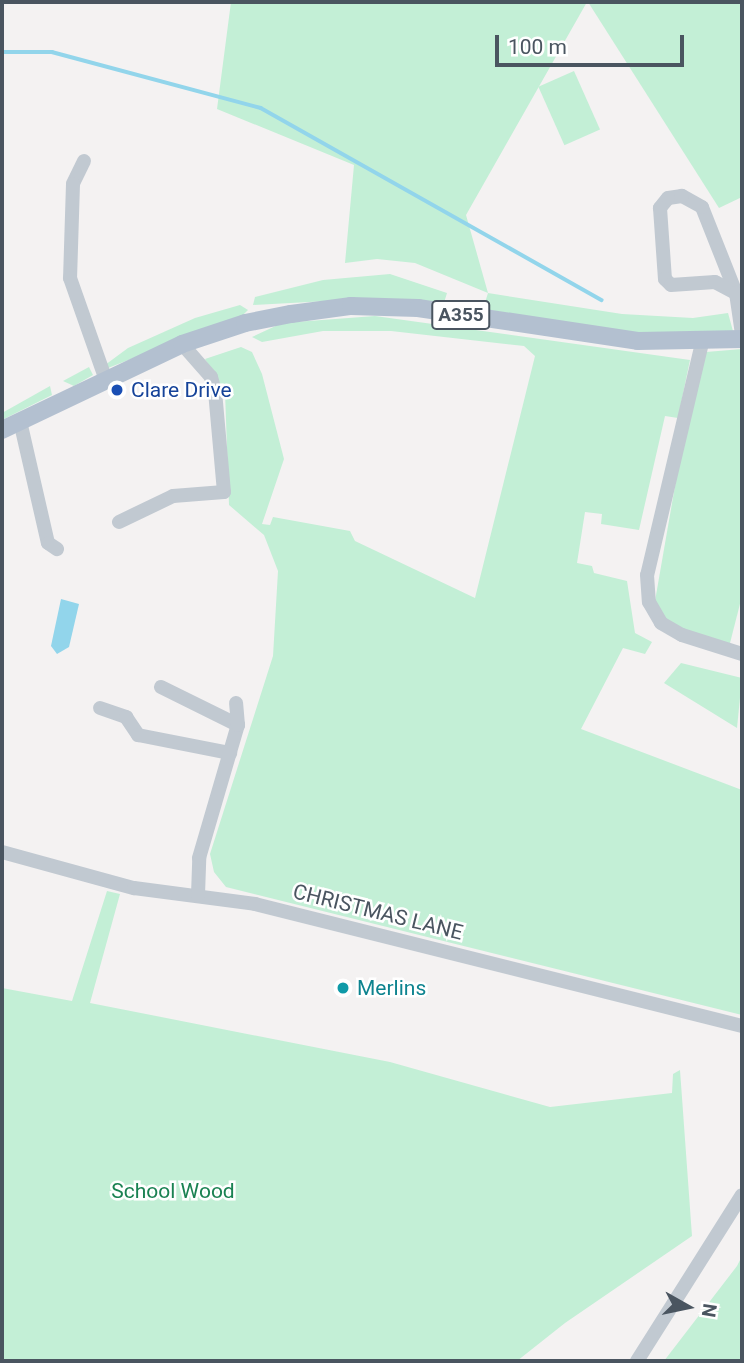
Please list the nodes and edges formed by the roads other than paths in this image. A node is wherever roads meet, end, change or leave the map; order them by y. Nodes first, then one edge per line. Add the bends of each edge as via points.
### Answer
1 (84, 161) dead end
2 (736, 293) junction
3 (742, 337) edge
4 (702, 343) junction
5 (182, 344) junction
6 (106, 380) junction
7 (20, 421) junction
8 (2, 430) edge
9 (119, 522) dead end
10 (57, 549) dead end
11 (742, 654) edge
12 (161, 687) dead end
13 (236, 703) dead end
14 (100, 708) dead end
15 (239, 725) junction
16 (230, 753) junction
17 (2, 852) edge
18 (198, 895) junction
19 (742, 1027) edge
20 (742, 1195) edge
21 (637, 1361) edge

1 - 6 street via 73,184 70,278
2 - 2 street via 715,282 671,285 665,279 660,208 668,198 682,196 702,207
2 - 3 street
3 - 4 main road, A355
4 - 5 main road, A355 via 638,341 418,308 351,306 245,323
4 - 11 street via 647,575 649,602 661,623 682,635
5 - 6 main road, A355
5 - 9 street via 211,377 215,391 224,492 173,496
6 - 7 main road, A355
7 - 8 main road, A355
7 - 10 street via 48,543
12 - 15 street
13 - 15 street
14 - 16 street via 126,717 138,735
15 - 16 street
16 - 18 street via 200,858
17 - 18 street, CHRISTMAS LANE via 135,888
18 - 19 street, CHRISTMAS LANE via 335,923
20 - 21 street

